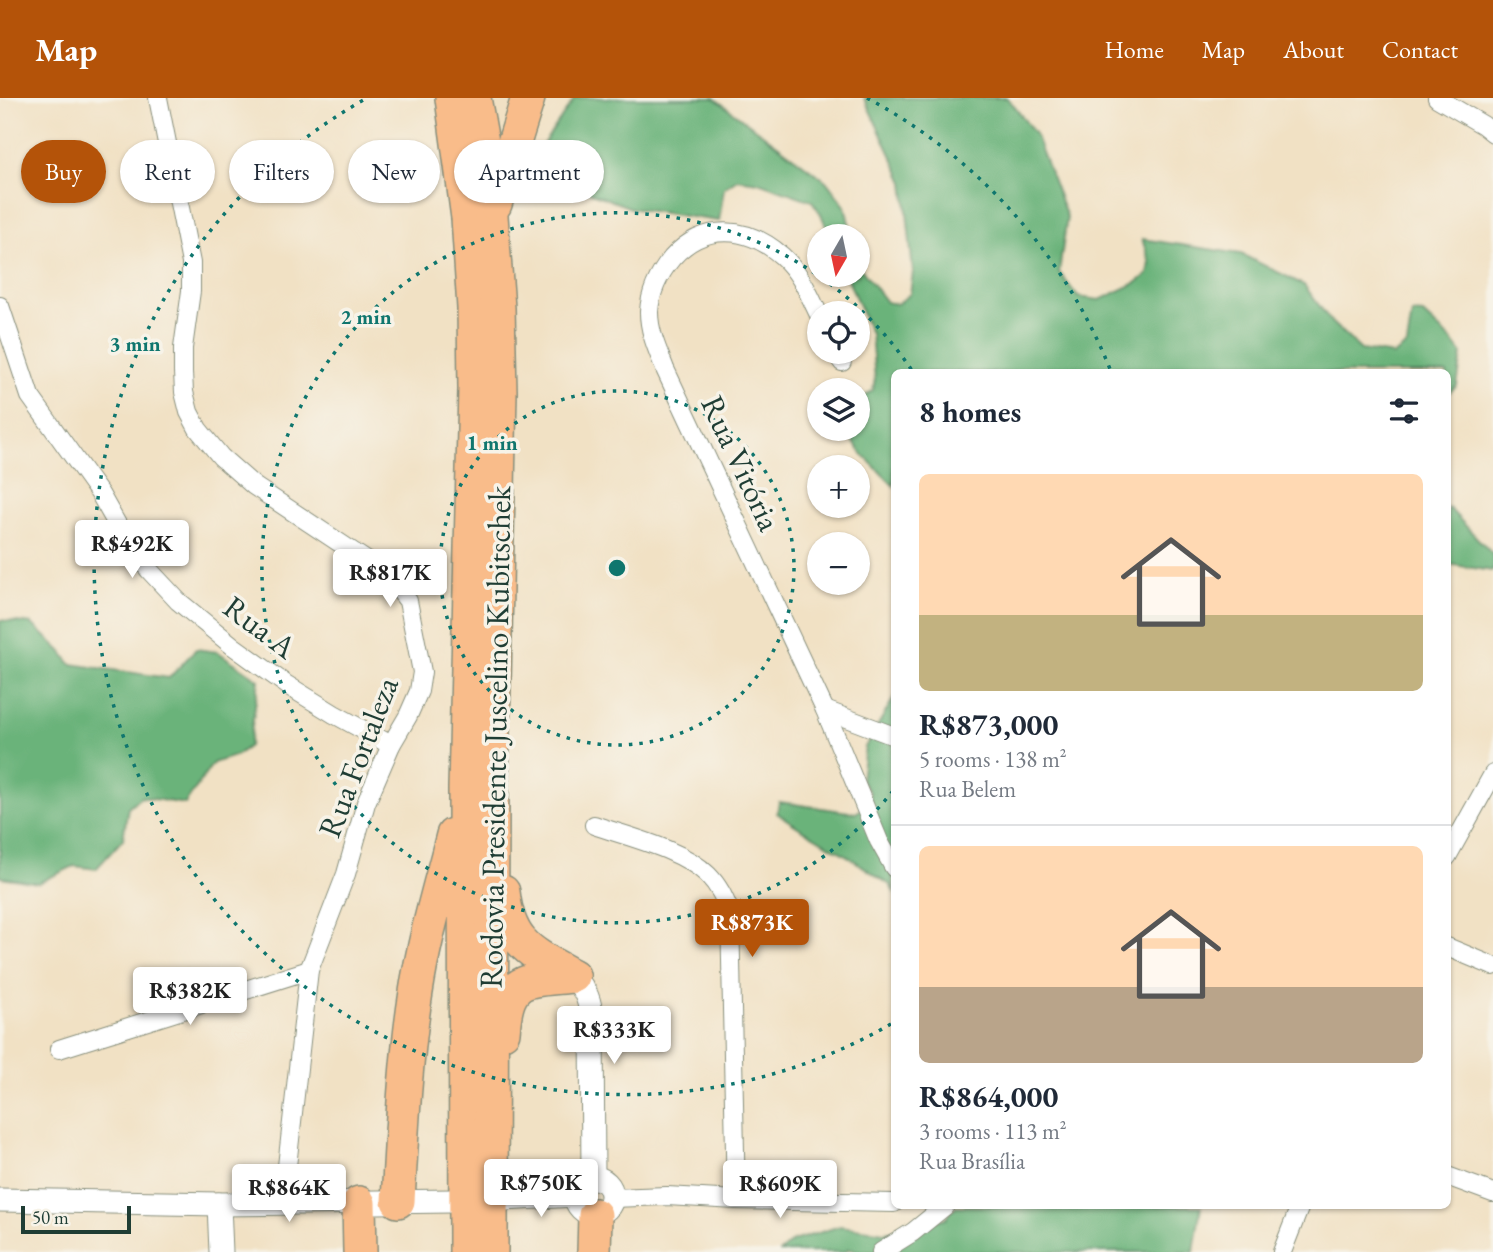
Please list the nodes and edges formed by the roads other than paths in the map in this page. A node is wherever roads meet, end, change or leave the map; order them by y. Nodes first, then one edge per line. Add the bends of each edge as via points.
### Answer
1 (158, 98) edge
2 (452, 98) edge
3 (474, 98) edge
4 (528, 98) edge
5 (1437, 98) edge
6 (1488, 129) edge
7 (491, 216) junction
8 (812, 301) edge
9 (0, 306) edge
10 (825, 710) junction
11 (891, 735) edge
12 (391, 745) junction
13 (1493, 774) edge
14 (479, 785) junction
15 (594, 825) dead end
16 (1451, 850) edge
17 (891, 863) edge
18 (1451, 949) edge
19 (1493, 966) edge
20 (309, 970) junction
21 (573, 976) junction
22 (59, 1049) dead end
23 (1451, 1178) edge
24 (498, 1189) junction
25 (1493, 1193) edge
26 (0, 1200) edge
27 (736, 1200) junction
28 (398, 1201) junction
29 (452, 1201) dead end
30 (283, 1202) junction
31 (594, 1202) junction
32 (359, 1203) junction
33 (891, 1203) edge
34 (219, 1204) junction
35 (941, 1209) edge
36 (1299, 1209) edge
37 (220, 1252) edge
38 (360, 1252) edge
39 (466, 1252) edge
40 (491, 1252) edge
41 (594, 1252) edge
42 (881, 1252) edge
43 (1282, 1252) edge

1 - 12 street, Rua Fortaleza via 191,263 183,348 189,412 221,457 254,486 379,569 408,601 422,672 419,691
2 - 14 highway, Rodovia Presidente Juscelino Kubitschek via 474,308
3 - 7 highway, Rodovia Presidente Juscelino Kubitschek
4 - 7 highway
5 - 6 street
7 - 14 highway, Rodovia Presidente Juscelino Kubitschek via 500,392
8 - 10 street, Rua Vitória via 800,275 765,243 744,234 711,233 696,238 664,267 653,288 649,313 665,369
9 - 12 street, Rua A via 30,396 149,570 178,601 233,646 287,685
10 - 11 street
10 - 17 street, Rua Vitória
12 - 20 street, Rua Fortaleza via 366,803 346,874
13 - 16 street
14 - 21 highway via 509,923 533,953
14 - 24 highway, Rodovia Presidente Juscelino Kubitschek
14 - 28 highway via 433,913 416,990
14 - 39 highway, Rodovia Presidente Juscelino Kubitschek
15 - 27 street via 673,851 706,873 730,912
18 - 19 street
20 - 22 street
20 - 30 street, Rua Fortaleza
21 - 24 highway via 530,980 513,990 508,1001
21 - 31 street via 590,1003 592,1021 593,1178 579,1185
23 - 25 street
24 - 31 street
24 - 40 highway, Rodovia Presidente Juscelino Kubitschek
26 - 34 street
27 - 31 street via 667,1196
27 - 33 street
28 - 29 street
28 - 32 street
30 - 32 street
30 - 34 street
31 - 41 highway
32 - 38 highway
34 - 37 street
35 - 42 street
36 - 43 street

